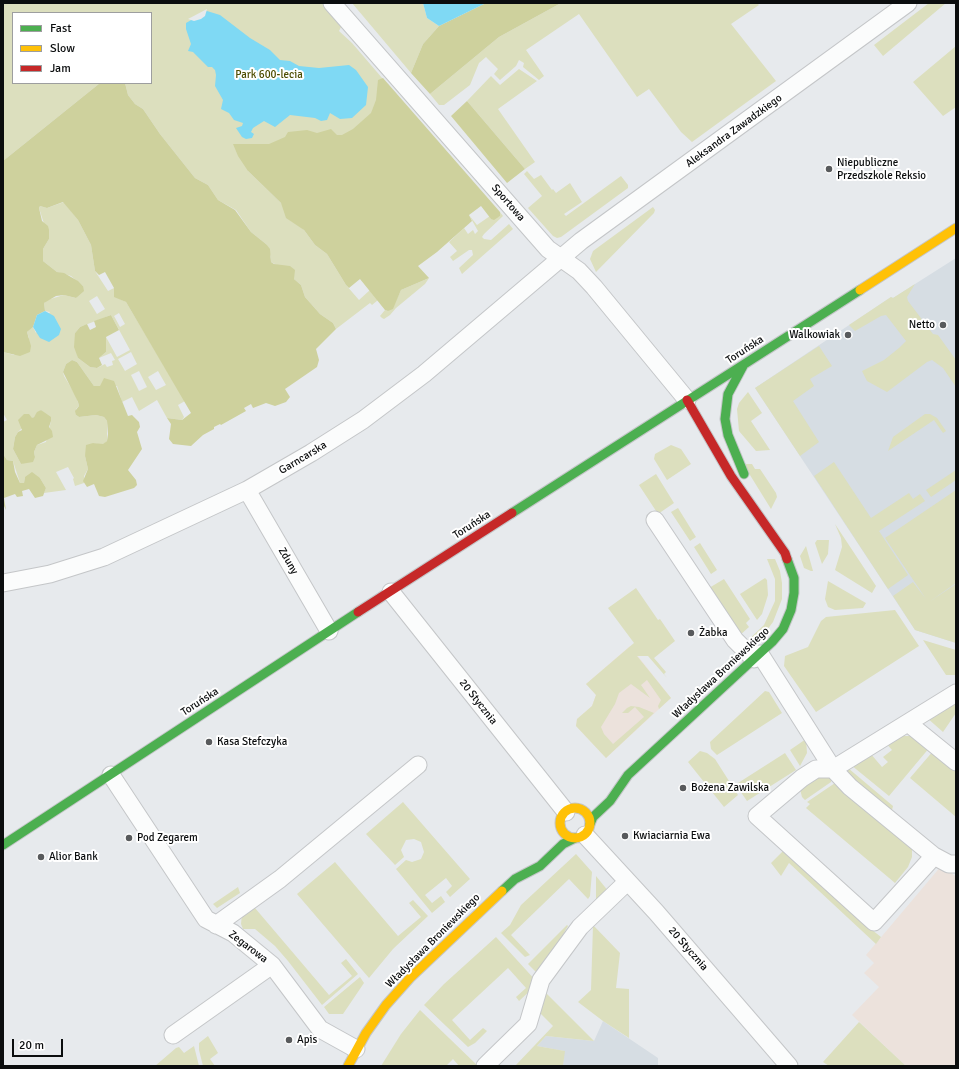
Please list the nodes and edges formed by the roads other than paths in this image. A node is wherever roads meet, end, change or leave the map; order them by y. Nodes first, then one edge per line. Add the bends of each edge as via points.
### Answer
1 (332, 3) edge
2 (908, 3) edge
3 (956, 228) edge
4 (561, 258) junction
5 (745, 364) junction
6 (687, 400) junction
7 (247, 490) junction
8 (656, 520) dead end
9 (768, 528) junction
10 (3, 583) edge
11 (392, 592) junction
12 (329, 631) junction
13 (757, 656) junction
14 (956, 694) edge
15 (908, 723) junction
16 (956, 762) edge
17 (418, 765) dead end
18 (833, 769) junction
19 (111, 775) junction
20 (628, 775) junction
21 (607, 787) dead end
22 (586, 803) dead end
23 (567, 814) junction
24 (583, 832) junction
25 (553, 834) dead end
26 (3, 845) edge
27 (934, 856) junction
28 (526, 861) dead end
29 (956, 864) edge
30 (515, 879) junction
31 (627, 882) junction
32 (211, 922) junction
33 (272, 965) junction
34 (173, 1035) dead end
35 (356, 1049) junction
36 (348, 1066) edge
37 (485, 1066) edge
38 (789, 1066) edge

1 - 4 street, Sportowa via 548,249
2 - 4 street, Aleksandra Zawadzkiego
3 - 5 street, Toruńska
4 - 6 street, Sportowa via 579,271 594,287
4 - 7 street, Garncarska via 424,374 368,416
5 - 6 street, Toruńska
5 - 9 street, Władysława Broniewskiego via 728,394 725,410 726,428
6 - 9 street, Władysława Broniewskiego via 731,476
6 - 11 street, Toruńska
7 - 10 street, Garncarska via 104,557 50,574
7 - 12 street, Zduny
8 - 13 street via 735,640
9 - 13 street, Władysława Broniewskiego via 790,564 794,578 794,593 791,610 783,629
11 - 12 street, Toruńska
11 - 23 street, 20 Stycznia
12 - 19 street, Toruńska
13 - 18 street
13 - 20 street, Władysława Broniewskiego
14 - 15 street
15 - 16 street
15 - 18 street
17 - 32 street via 280,879
18 - 27 street via 850,787
18 - 27 street via 816,769 757,816 874,922
19 - 26 street, Toruńska
19 - 32 street
20 - 21 street, Władysława Broniewskiego
20 - 24 street, Władysława Broniewskiego
22 - 23 street
23 - 24 street via 564,833
23 - 24 street via 586,812
23 - 25 street
24 - 30 street, Władysława Broniewskiego via 563,844 540,866
24 - 31 street, 20 Stycznia
27 - 29 street via 949,864
28 - 30 street, Władysława Broniewskiego
30 - 35 street, Władysława Broniewskiego via 410,978 386,1005
31 - 37 street via 580,926 541,980 528,1024
31 - 38 street, 20 Stycznia
32 - 33 street, Zegarowa via 233,933
33 - 34 street
33 - 35 street, Zegarowa via 320,1029
35 - 36 street, Władysława Broniewskiego

